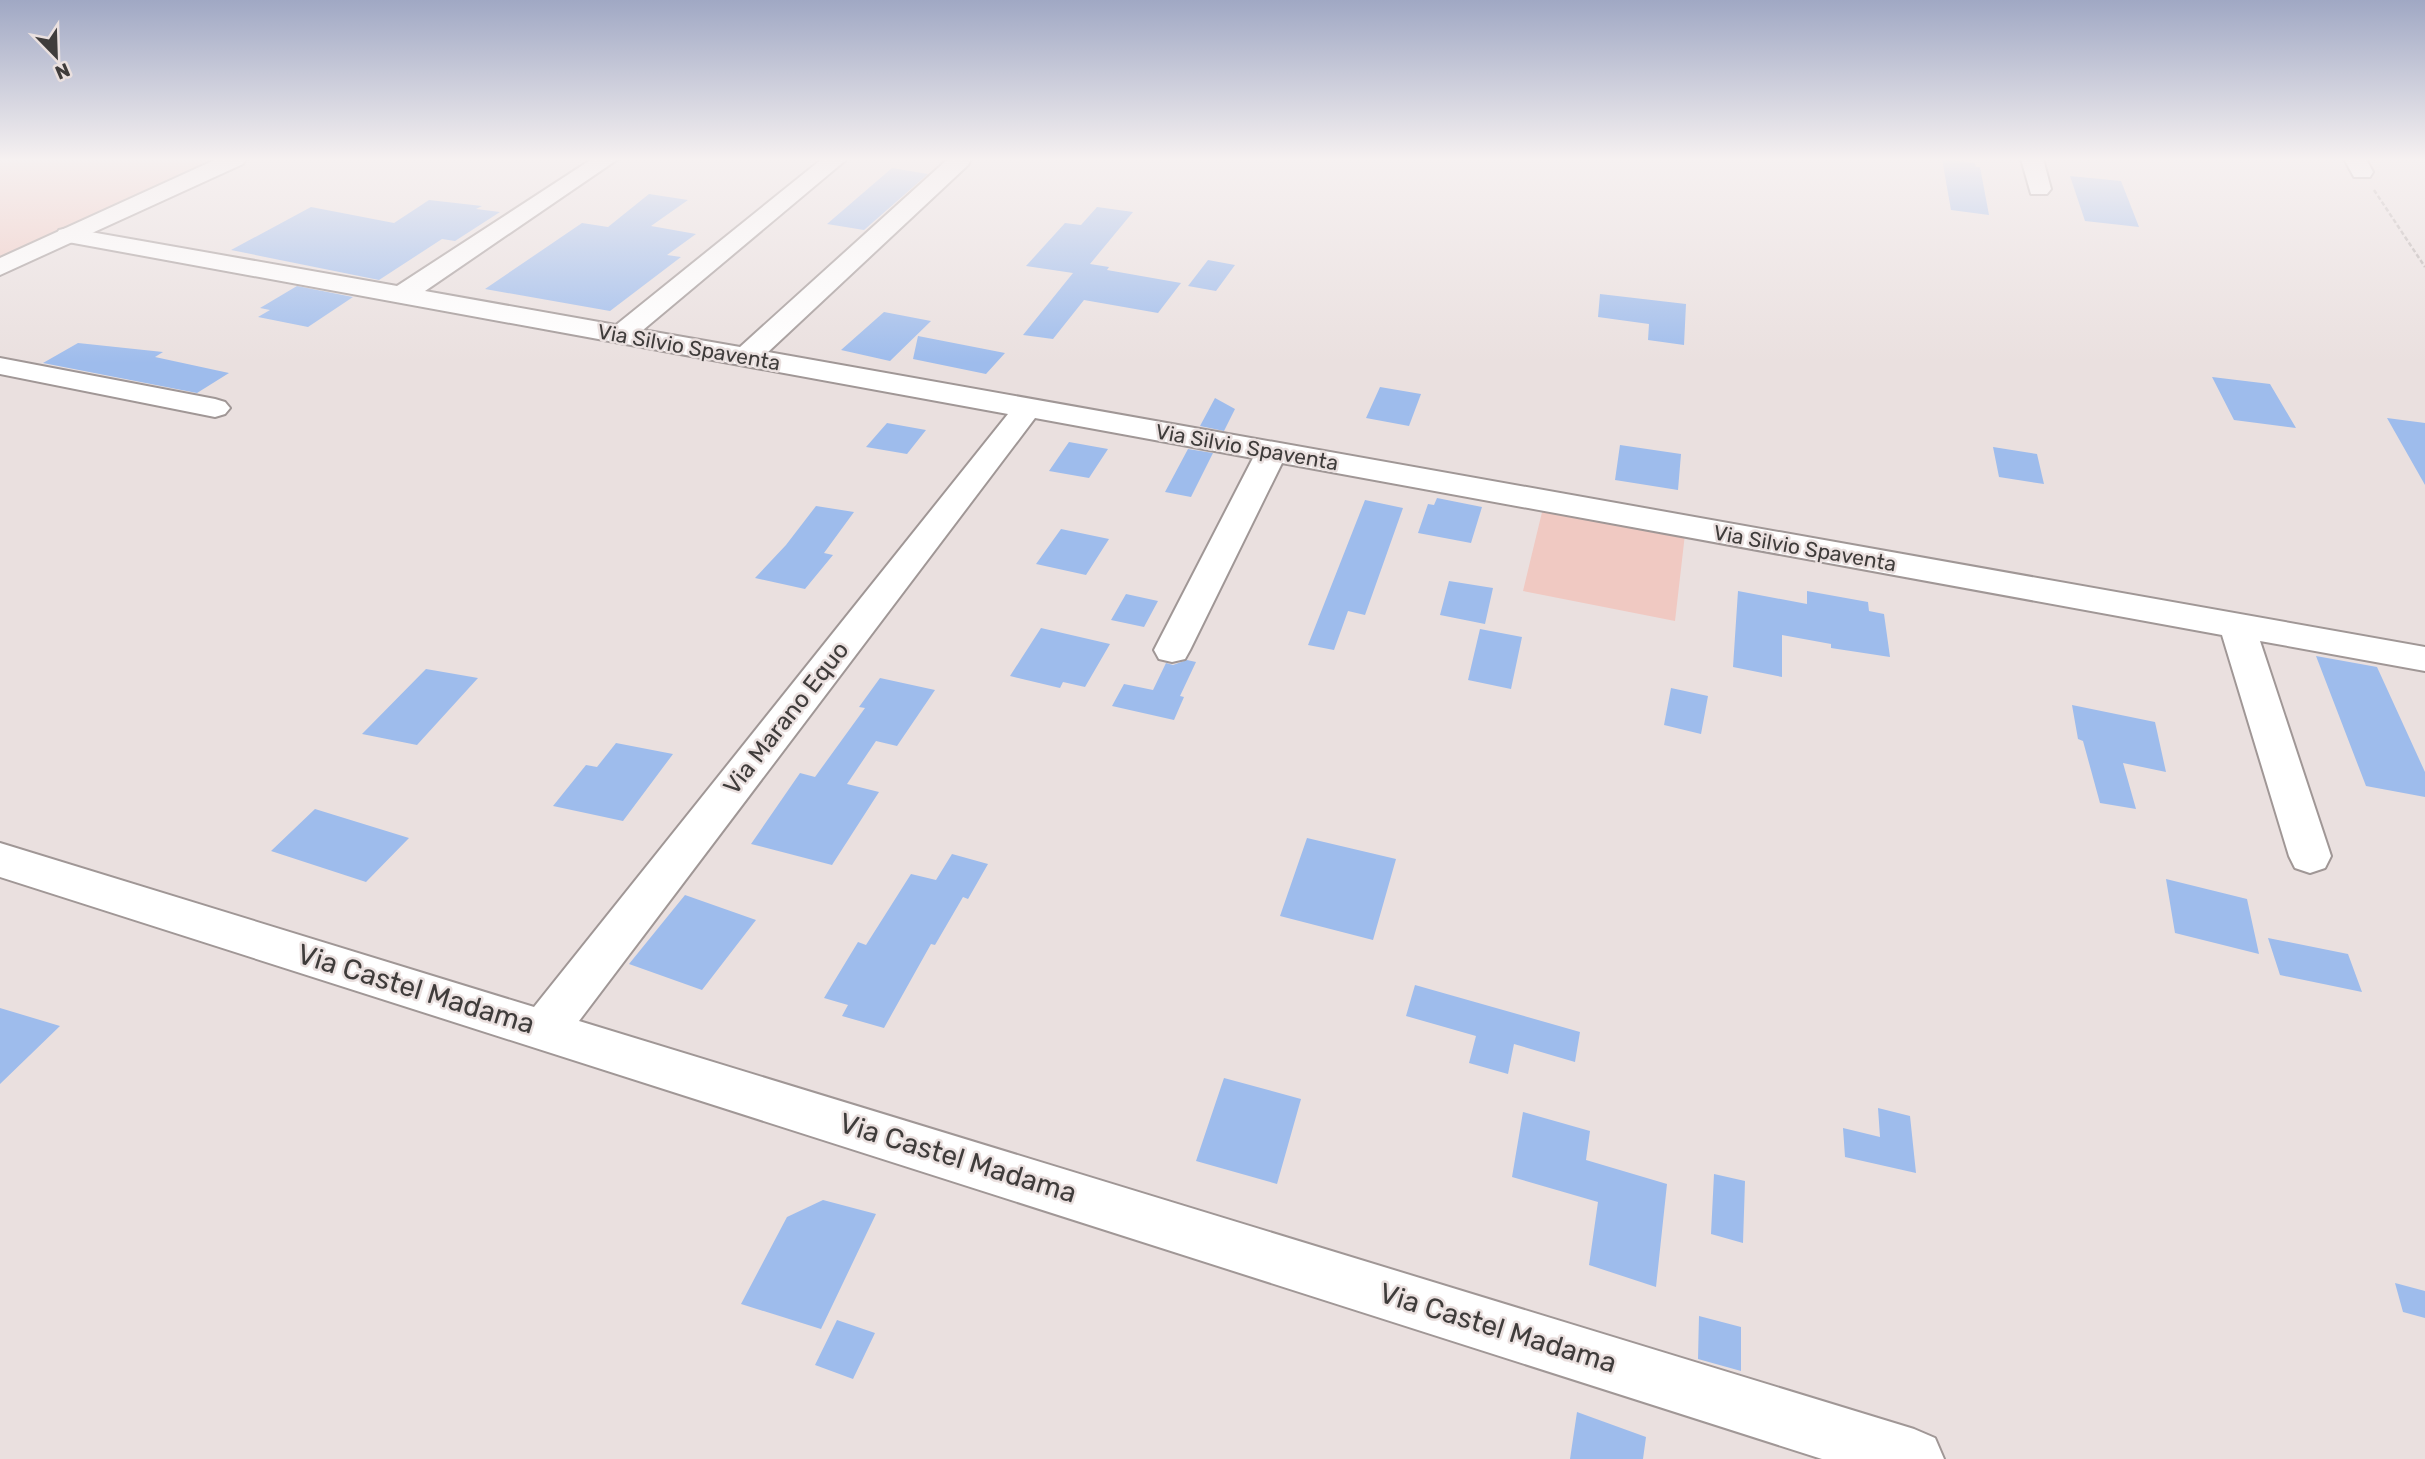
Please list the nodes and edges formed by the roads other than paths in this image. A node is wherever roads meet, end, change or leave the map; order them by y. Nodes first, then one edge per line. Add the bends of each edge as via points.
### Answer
1 (85, 227) edge
2 (504, 227) edge
3 (752, 227) edge
4 (887, 227) edge
5 (68, 235) junction
6 (0, 267) edge
7 (401, 295) junction
8 (620, 335) junction
9 (746, 357) junction
10 (0, 366) edge
11 (215, 408) dead end
12 (1028, 408) junction
13 (1272, 452) junction
14 (2237, 625) junction
15 (1172, 650) dead end
16 (2425, 659) edge
17 (2310, 856) dead end
18 (0, 860) edge
19 (545, 1029) junction
20 (1914, 1459) edge

1 - 5 street
2 - 7 street
3 - 8 street
4 - 9 street
5 - 6 street
5 - 7 street, Via Silvio Spaventa
7 - 8 street, Via Silvio Spaventa
8 - 9 street, Via Silvio Spaventa
9 - 12 street, Via Silvio Spaventa
10 - 11 street
12 - 13 street, Via Silvio Spaventa
12 - 19 street, Via Marano Equo
13 - 14 street, Via Silvio Spaventa
13 - 15 street
14 - 16 street, Via Silvio Spaventa
14 - 17 street
18 - 19 street, Via Castel Madama
19 - 20 street, Via Castel Madama

